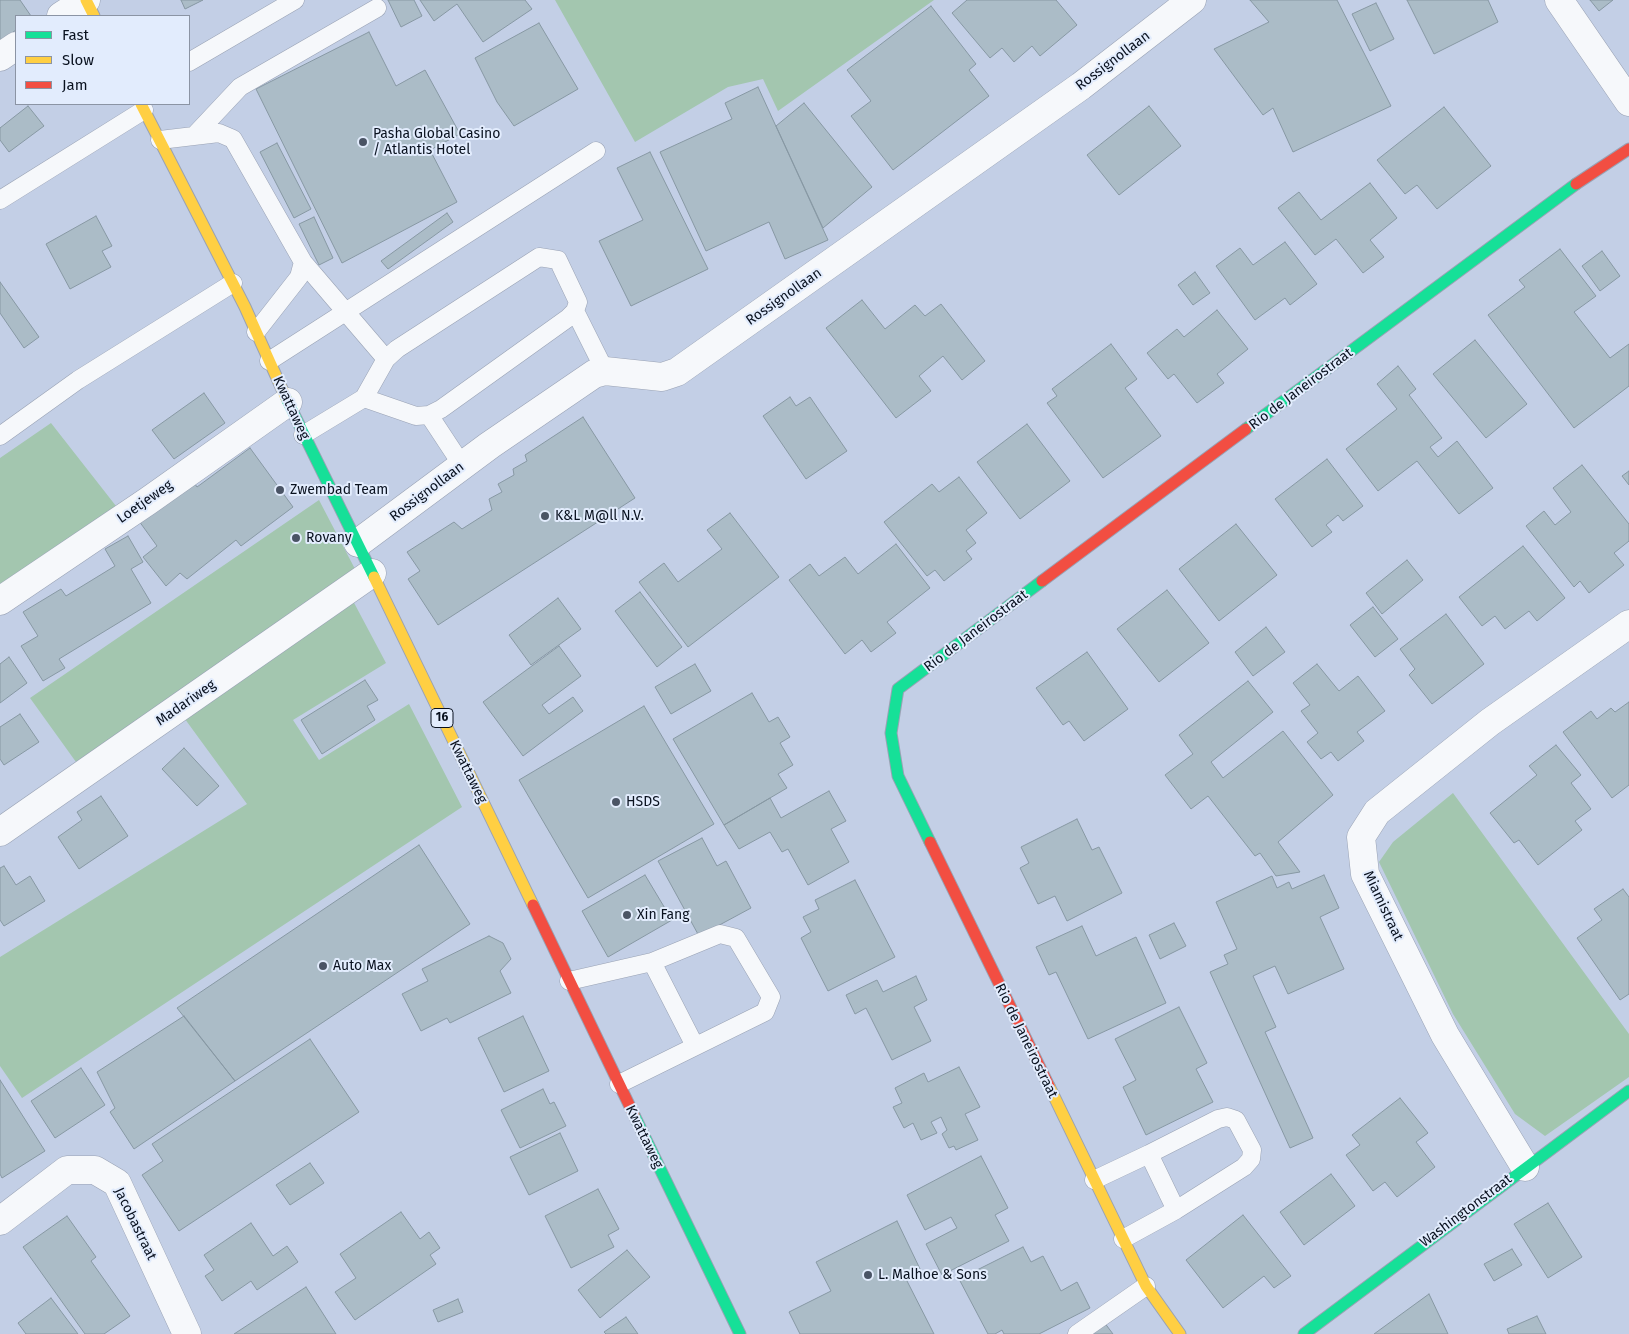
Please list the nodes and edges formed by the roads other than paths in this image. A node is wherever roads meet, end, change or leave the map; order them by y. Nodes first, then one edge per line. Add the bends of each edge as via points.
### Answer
1 (86, 0) edge
2 (295, 0) edge
3 (1192, 0) edge
4 (1559, 0) edge
5 (377, 8) dead end
6 (63, 15) edge
7 (94, 15) edge
8 (15, 47) edge
9 (0, 57) edge
10 (190, 61) edge
11 (1629, 102) edge
12 (143, 107) edge
13 (194, 136) junction
14 (160, 140) junction
15 (1629, 149) edge
16 (596, 151) dead end
17 (0, 200) edge
18 (303, 262) junction
19 (233, 283) junction
20 (575, 311) junction
21 (346, 312) junction
22 (256, 332) junction
23 (386, 359) junction
24 (269, 361) junction
25 (605, 371) junction
26 (364, 398) junction
27 (288, 402) junction
28 (429, 415) junction
29 (303, 435) junction
30 (0, 436) edge
31 (462, 465) junction
32 (358, 543) junction
33 (372, 573) junction
34 (0, 601) edge
35 (1629, 624) edge
36 (0, 832) edge
37 (652, 962) junction
38 (569, 981) junction
39 (695, 1046) junction
40 (619, 1084) junction
41 (1629, 1091) edge
42 (1149, 1154) junction
43 (1525, 1167) junction
44 (1094, 1180) junction
45 (1176, 1210) junction
46 (0, 1221) edge
47 (1122, 1239) junction
48 (1146, 1286) junction
49 (187, 1334) edge
50 (740, 1334) edge
51 (1077, 1334) edge
52 (1180, 1334) edge
53 (1304, 1334) edge

1 - 6 street
1 - 7 street
2 - 10 lane
3 - 25 street, Rossignollaan via 1081,86 677,372 662,378
4 - 11 street
5 - 13 lane via 240,87
8 - 9 street
12 - 14 street, Kwattaweg / 16
12 - 17 lane
13 - 14 lane
13 - 18 lane via 219,133 233,139
14 - 19 street, Kwattaweg / 16
15 - 44 street, Rio de Janeirostraat via 1550,201 898,689 891,733 898,776
16 - 21 lane
18 - 21 lane
18 - 22 lane via 299,277
19 - 22 street, Kwattaweg / 16
19 - 30 lane via 78,380
20 - 23 lane via 578,302 558,260 539,257
20 - 25 lane
20 - 28 lane
21 - 23 lane
21 - 24 lane
22 - 24 street, Kwattaweg / 16
23 - 26 lane
24 - 27 street, Kwattaweg / 16
25 - 31 street, Rossignollaan via 594,374
26 - 28 lane via 416,416
26 - 29 lane
27 - 29 street, Kwattaweg / 16
27 - 34 street, Loetjeweg
28 - 31 lane
29 - 32 street, Kwattaweg / 16
31 - 32 street, Rossignollaan
32 - 33 street, Kwattaweg / 16
33 - 36 street, Madariweg
33 - 38 street, Kwattaweg / 16
35 - 43 street, Miamistraat via 1483,728 1377,812 1361,837 1365,874 1445,1034
37 - 38 lane
37 - 39 lane
37 - 39 lane via 720,934 729,935 736,938 771,997 765,1012
38 - 40 street, Kwattaweg / 16
39 - 40 lane
40 - 50 street, Kwattaweg / 16
41 - 43 street, Washingtonstraat
42 - 44 lane
42 - 45 lane
42 - 45 lane via 1227,1117 1236,1120 1252,1150 1244,1167
43 - 53 street, Washingtonstraat
44 - 47 street, Rio de Janeirostraat
45 - 47 lane
46 - 49 street, Jacobastraat via 68,1170 94,1170 117,1183
47 - 48 street, Rio de Janeirostraat
48 - 51 lane
48 - 52 street, Rio de Janeirostraat

